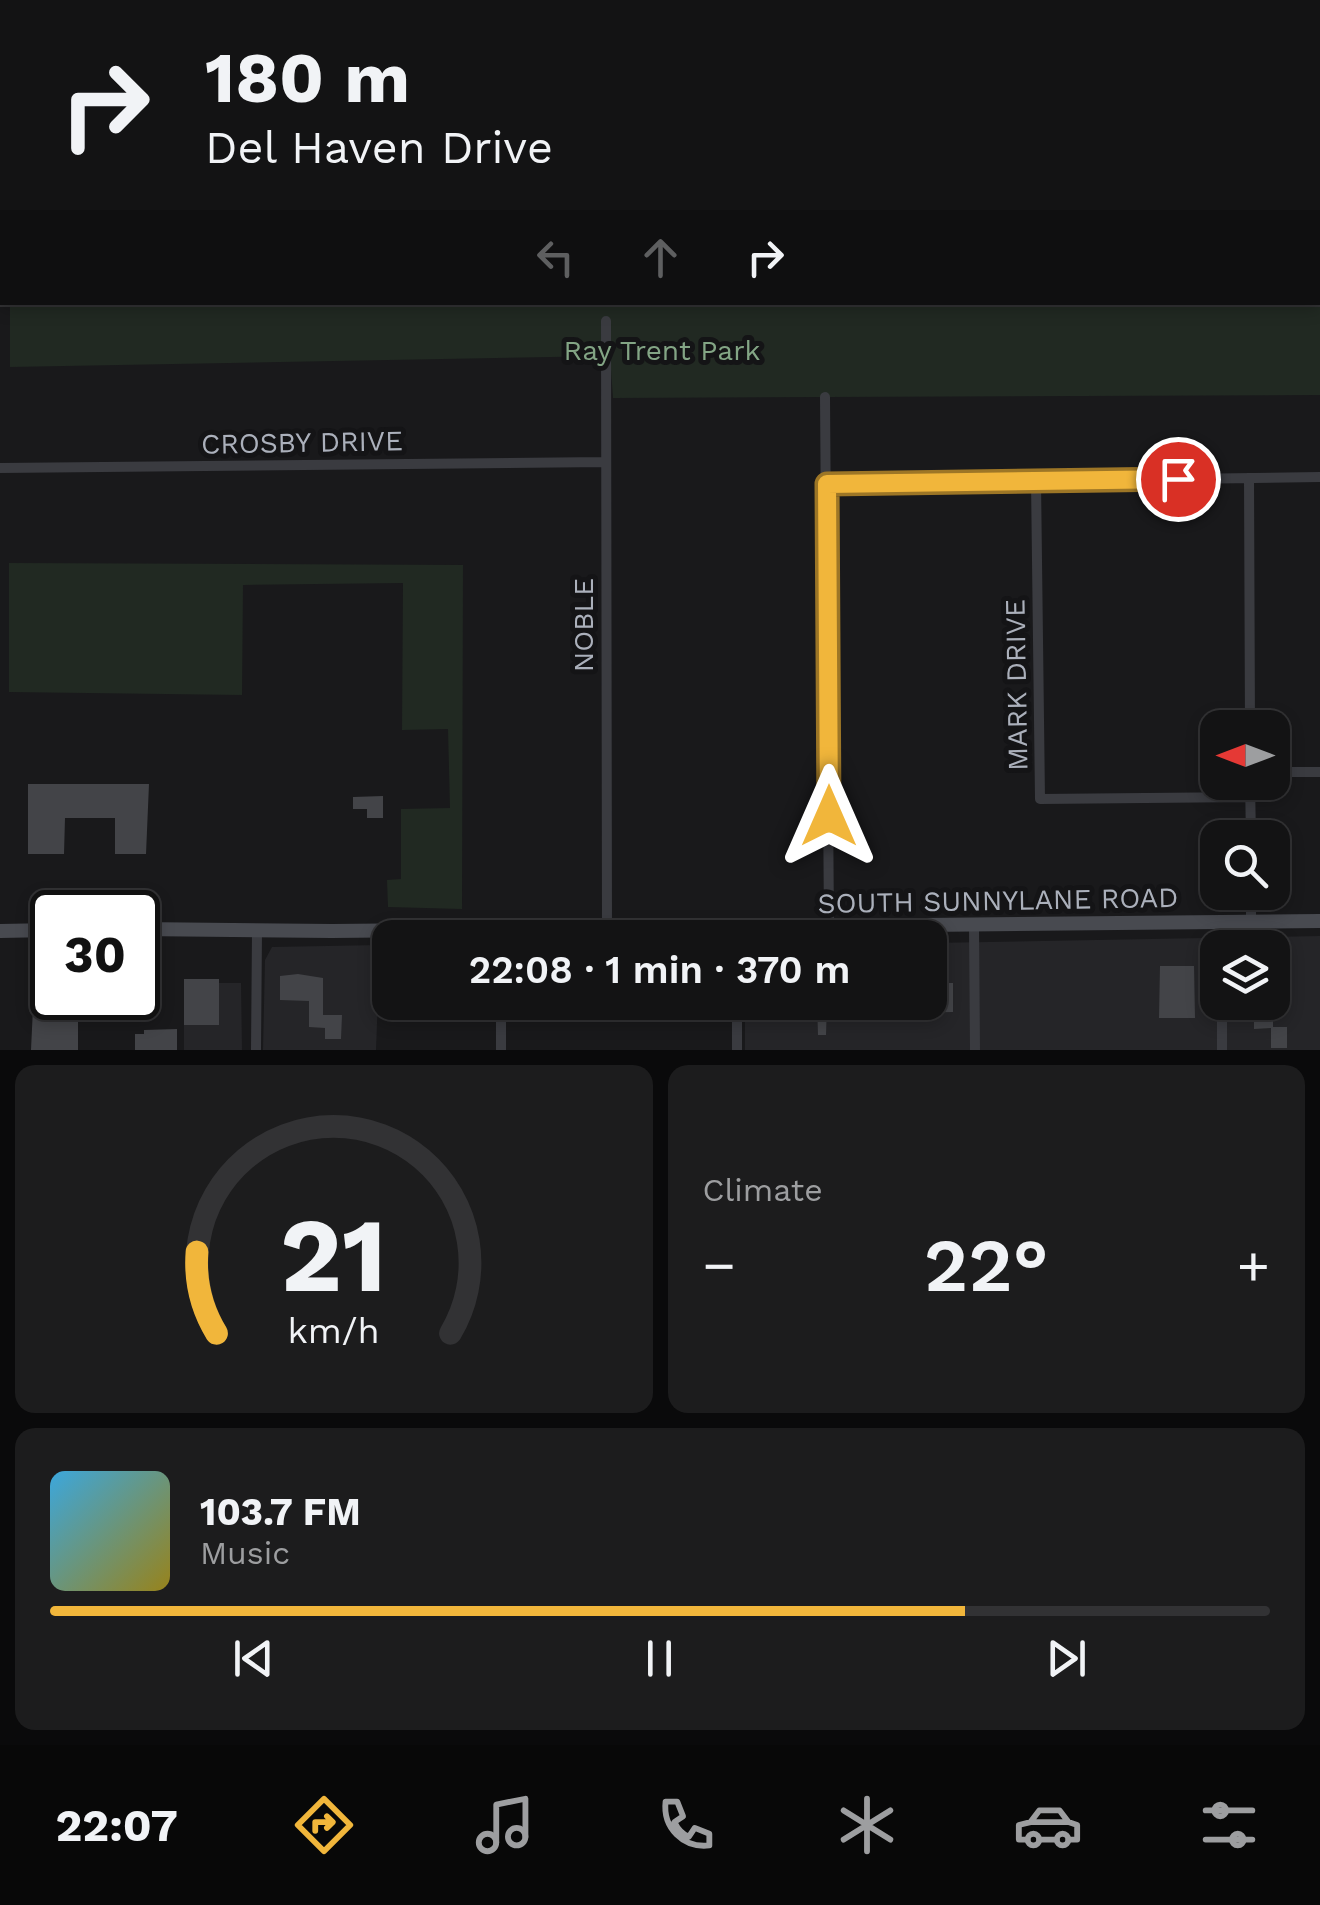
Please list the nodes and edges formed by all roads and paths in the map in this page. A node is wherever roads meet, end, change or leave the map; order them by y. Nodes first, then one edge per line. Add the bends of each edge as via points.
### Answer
1 (606, 321) dead end
2 (825, 397) dead end
3 (605, 462) junction
4 (0, 468) edge
5 (1320, 477) edge
6 (1249, 478) junction
7 (1036, 481) junction
8 (827, 484) junction
9 (1250, 710) edge
10 (1290, 772) edge
11 (1320, 772) edge
12 (1200, 797) edge
13 (1251, 910) edge
14 (606, 920) edge
15 (830, 920) edge
16 (1222, 922) junction
17 (1251, 922) junction
18 (1320, 922) edge
19 (947, 926) edge
20 (974, 926) junction
21 (160, 929) edge
22 (0, 930) edge
23 (30, 930) edge
24 (1222, 930) edge
25 (257, 931) junction
26 (372, 932) edge
27 (502, 1020) edge
28 (738, 1020) edge
29 (1222, 1020) edge
30 (256, 1050) edge
31 (502, 1050) edge
32 (737, 1050) edge
33 (975, 1050) edge
34 (1222, 1050) edge

1 - 3 street, NOBLE
2 - 8 street
3 - 4 street, CROSBY DRIVE
3 - 14 street, NOBLE
5 - 6 street
6 - 7 street
6 - 9 street
7 - 8 street
7 - 12 street, MARK DRIVE via 1040,799
8 - 15 street
10 - 11 street
13 - 17 street
16 - 17 main road, SOUTH SUNNYLANE ROAD
16 - 20 main road, SOUTH SUNNYLANE ROAD
16 - 24 street
17 - 18 main road, SOUTH SUNNYLANE ROAD
19 - 20 main road, SOUTH SUNNYLANE ROAD
20 - 33 street
21 - 25 main road, SOUTH SUNNYLANE ROAD
22 - 23 main road
25 - 26 main road, SOUTH SUNNYLANE ROAD
25 - 30 street
27 - 31 street
28 - 32 street
29 - 34 street

